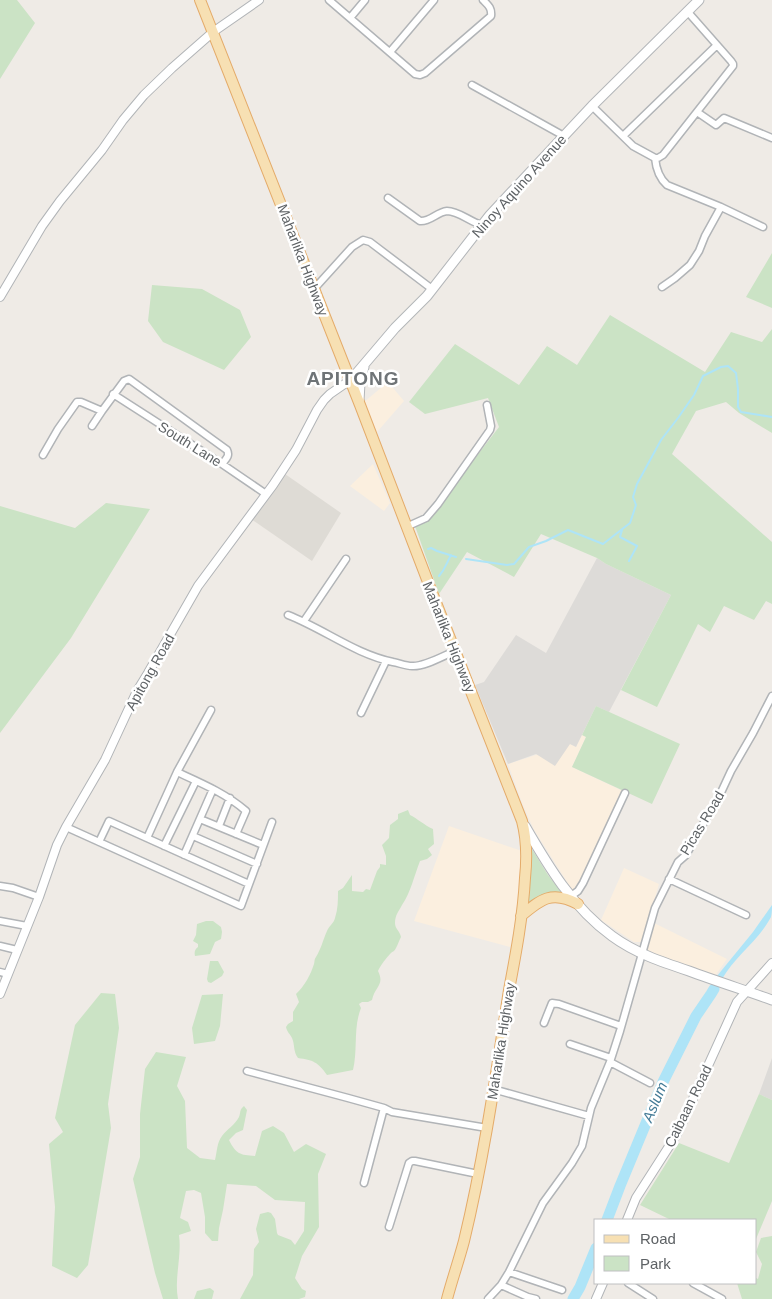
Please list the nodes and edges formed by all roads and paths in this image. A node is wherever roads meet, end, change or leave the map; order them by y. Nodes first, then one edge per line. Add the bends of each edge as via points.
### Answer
1 (200, 0) edge
2 (260, 0) edge
3 (329, 0) edge
4 (365, 0) edge
5 (434, 0) edge
6 (482, 0) edge
7 (699, 0) edge
8 (687, 11) junction
9 (350, 18) junction
10 (213, 32) junction
11 (717, 45) junction
12 (390, 52) junction
13 (472, 86) dead end
14 (592, 106) junction
15 (697, 112) junction
16 (564, 136) junction
17 (623, 136) junction
18 (772, 138) edge
19 (655, 158) junction
20 (388, 198) dead end
21 (722, 208) junction
22 (482, 225) junction
23 (763, 227) dead end
24 (662, 287) dead end
25 (314, 289) junction
26 (432, 289) junction
27 (0, 297) edge
28 (366, 362) junction
29 (350, 381) junction
30 (113, 394) junction
31 (360, 405) junction
32 (488, 405) dead end
33 (102, 411) junction
34 (92, 426) dead end
35 (43, 455) dead end
36 (222, 464) junction
37 (266, 494) junction
38 (406, 527) junction
39 (346, 559) dead end
40 (288, 615) dead end
41 (304, 621) junction
42 (455, 650) junction
43 (386, 660) junction
44 (772, 696) edge
45 (211, 710) dead end
46 (361, 713) dead end
47 (177, 772) junction
48 (196, 780) junction
49 (213, 789) junction
50 (625, 793) dead end
51 (230, 798) junction
52 (200, 818) junction
53 (522, 821) junction
54 (272, 822) dead end
55 (219, 826) junction
56 (66, 827) junction
57 (236, 834) junction
58 (193, 836) junction
59 (147, 838) junction
60 (99, 842) junction
61 (263, 845) junction
62 (164, 846) junction
63 (184, 855) junction
64 (257, 864) junction
65 (669, 879) junction
66 (249, 884) junction
67 (0, 886) edge
68 (39, 897) junction
69 (574, 901) junction
70 (746, 915) dead end
71 (521, 916) junction
72 (0, 921) edge
73 (27, 926) junction
74 (0, 946) edge
75 (17, 950) junction
76 (642, 954) junction
77 (772, 963) edge
78 (4, 973) edge
79 (746, 992) junction
80 (0, 994) edge
81 (772, 1000) edge
82 (544, 1023) dead end
83 (621, 1026) junction
84 (570, 1044) dead end
85 (611, 1060) junction
86 (247, 1071) dead end
87 (650, 1083) dead end
88 (493, 1089) junction
89 (384, 1108) junction
90 (589, 1116) junction
91 (487, 1128) junction
92 (478, 1174) junction
93 (364, 1183) dead end
94 (630, 1219) edge
95 (389, 1228) dead end
96 (509, 1272) junction
97 (603, 1284) edge
98 (630, 1284) edge
99 (695, 1284) edge
100 (501, 1285) junction
101 (562, 1290) dead end
102 (446, 1299) edge
103 (488, 1299) edge
104 (536, 1299) edge
105 (597, 1299) edge
106 (653, 1299) edge
107 (722, 1299) edge

1 - 10 main road, Maharlika Highway
2 - 10 street
3 - 9 street
4 - 9 street
5 - 12 street
6 - 12 street via 490,6 491,16 425,73 415,74
7 - 8 main road, Ninoy Aquino Avenue
8 - 11 street
8 - 14 main road, Ninoy Aquino Avenue
9 - 12 street
10 - 25 main road, Maharlika Highway
10 - 27 street via 144,95 123,120 42,226
11 - 15 street via 733,66
11 - 17 street
13 - 16 street
14 - 16 main road, Ninoy Aquino Avenue
14 - 17 street
15 - 18 street via 716,125 724,118
15 - 19 street via 663,155
16 - 22 main road, Ninoy Aquino Avenue
17 - 19 street via 633,146
19 - 21 street via 659,175 667,185
20 - 22 street via 420,220 448,211
21 - 23 street
21 - 24 street via 690,264
22 - 26 main road, Ninoy Aquino Avenue
25 - 26 street via 352,247 363,240
25 - 29 main road, Maharlika Highway
26 - 28 main road, Ninoy Aquino Avenue
28 - 29 main road, Ninoy Aquino Avenue
28 - 31 main road via 360,383
29 - 31 main road, Maharlika Highway
29 - 37 street, Apitong Road via 324,400
30 - 33 street
30 - 36 street, South Lane
30 - 36 street via 129,379 228,450 228,457
31 - 38 main road, Maharlika Highway
32 - 38 street via 490,430 426,518
33 - 34 street
33 - 35 street via 77,402
36 - 37 street, South Lane
37 - 56 street, Apitong Road via 198,586 137,691 105,760
38 - 42 main road, Maharlika Highway
39 - 41 street
40 - 41 street
41 - 43 street via 368,655
42 - 43 street via 412,666
42 - 53 main road, Maharlika Highway
43 - 46 street
44 - 65 street, Picas Road via 718,799
45 - 47 street
47 - 48 street
47 - 59 street
48 - 49 street
48 - 62 street
49 - 51 street
49 - 52 street
50 - 69 street
51 - 55 street
51 - 57 street via 246,811
52 - 55 street
52 - 58 street
53 - 69 main road
53 - 71 main road, Maharlika Highway via 526,850
54 - 61 street
55 - 57 street
56 - 60 street
56 - 68 street, Apitong Road
57 - 61 street
58 - 63 street
58 - 64 street
59 - 60 street via 109,821
59 - 62 street
60 - 66 street via 241,906
61 - 64 street
62 - 63 street
63 - 66 street
64 - 66 street
65 - 70 street
65 - 76 street, Picas Road via 655,908
67 - 68 street
68 - 73 street, Apitong Road
69 - 71 main road via 548,898
69 - 76 main road via 612,936
71 - 88 main road, Maharlika Highway
72 - 73 street
73 - 75 street, Apitong Road
74 - 75 street
75 - 78 street, Apitong Road
76 - 79 main road
76 - 83 street, Picas Road
77 - 79 street, Caibaan Road
78 - 80 street, Apitong Road
79 - 81 main road
79 - 94 street, Caibaan Road via 736,1002 677,1134 636,1198
82 - 83 street via 552,1003
83 - 85 street, Picas Road
84 - 85 street
85 - 87 street
85 - 90 street, Picas Road
86 - 89 street
88 - 90 street
88 - 91 main road, Maharlika Highway
89 - 91 street
89 - 93 street
90 - 96 street, Picas Road via 582,1146 543,1203
91 - 92 main road, Maharlika Highway
92 - 95 street via 412,1161
92 - 102 main road, Maharlika Highway
96 - 100 street, Picas Road
96 - 101 street
97 - 105 street
98 - 106 street
99 - 107 street
100 - 103 street, Picas Road
100 - 104 street

